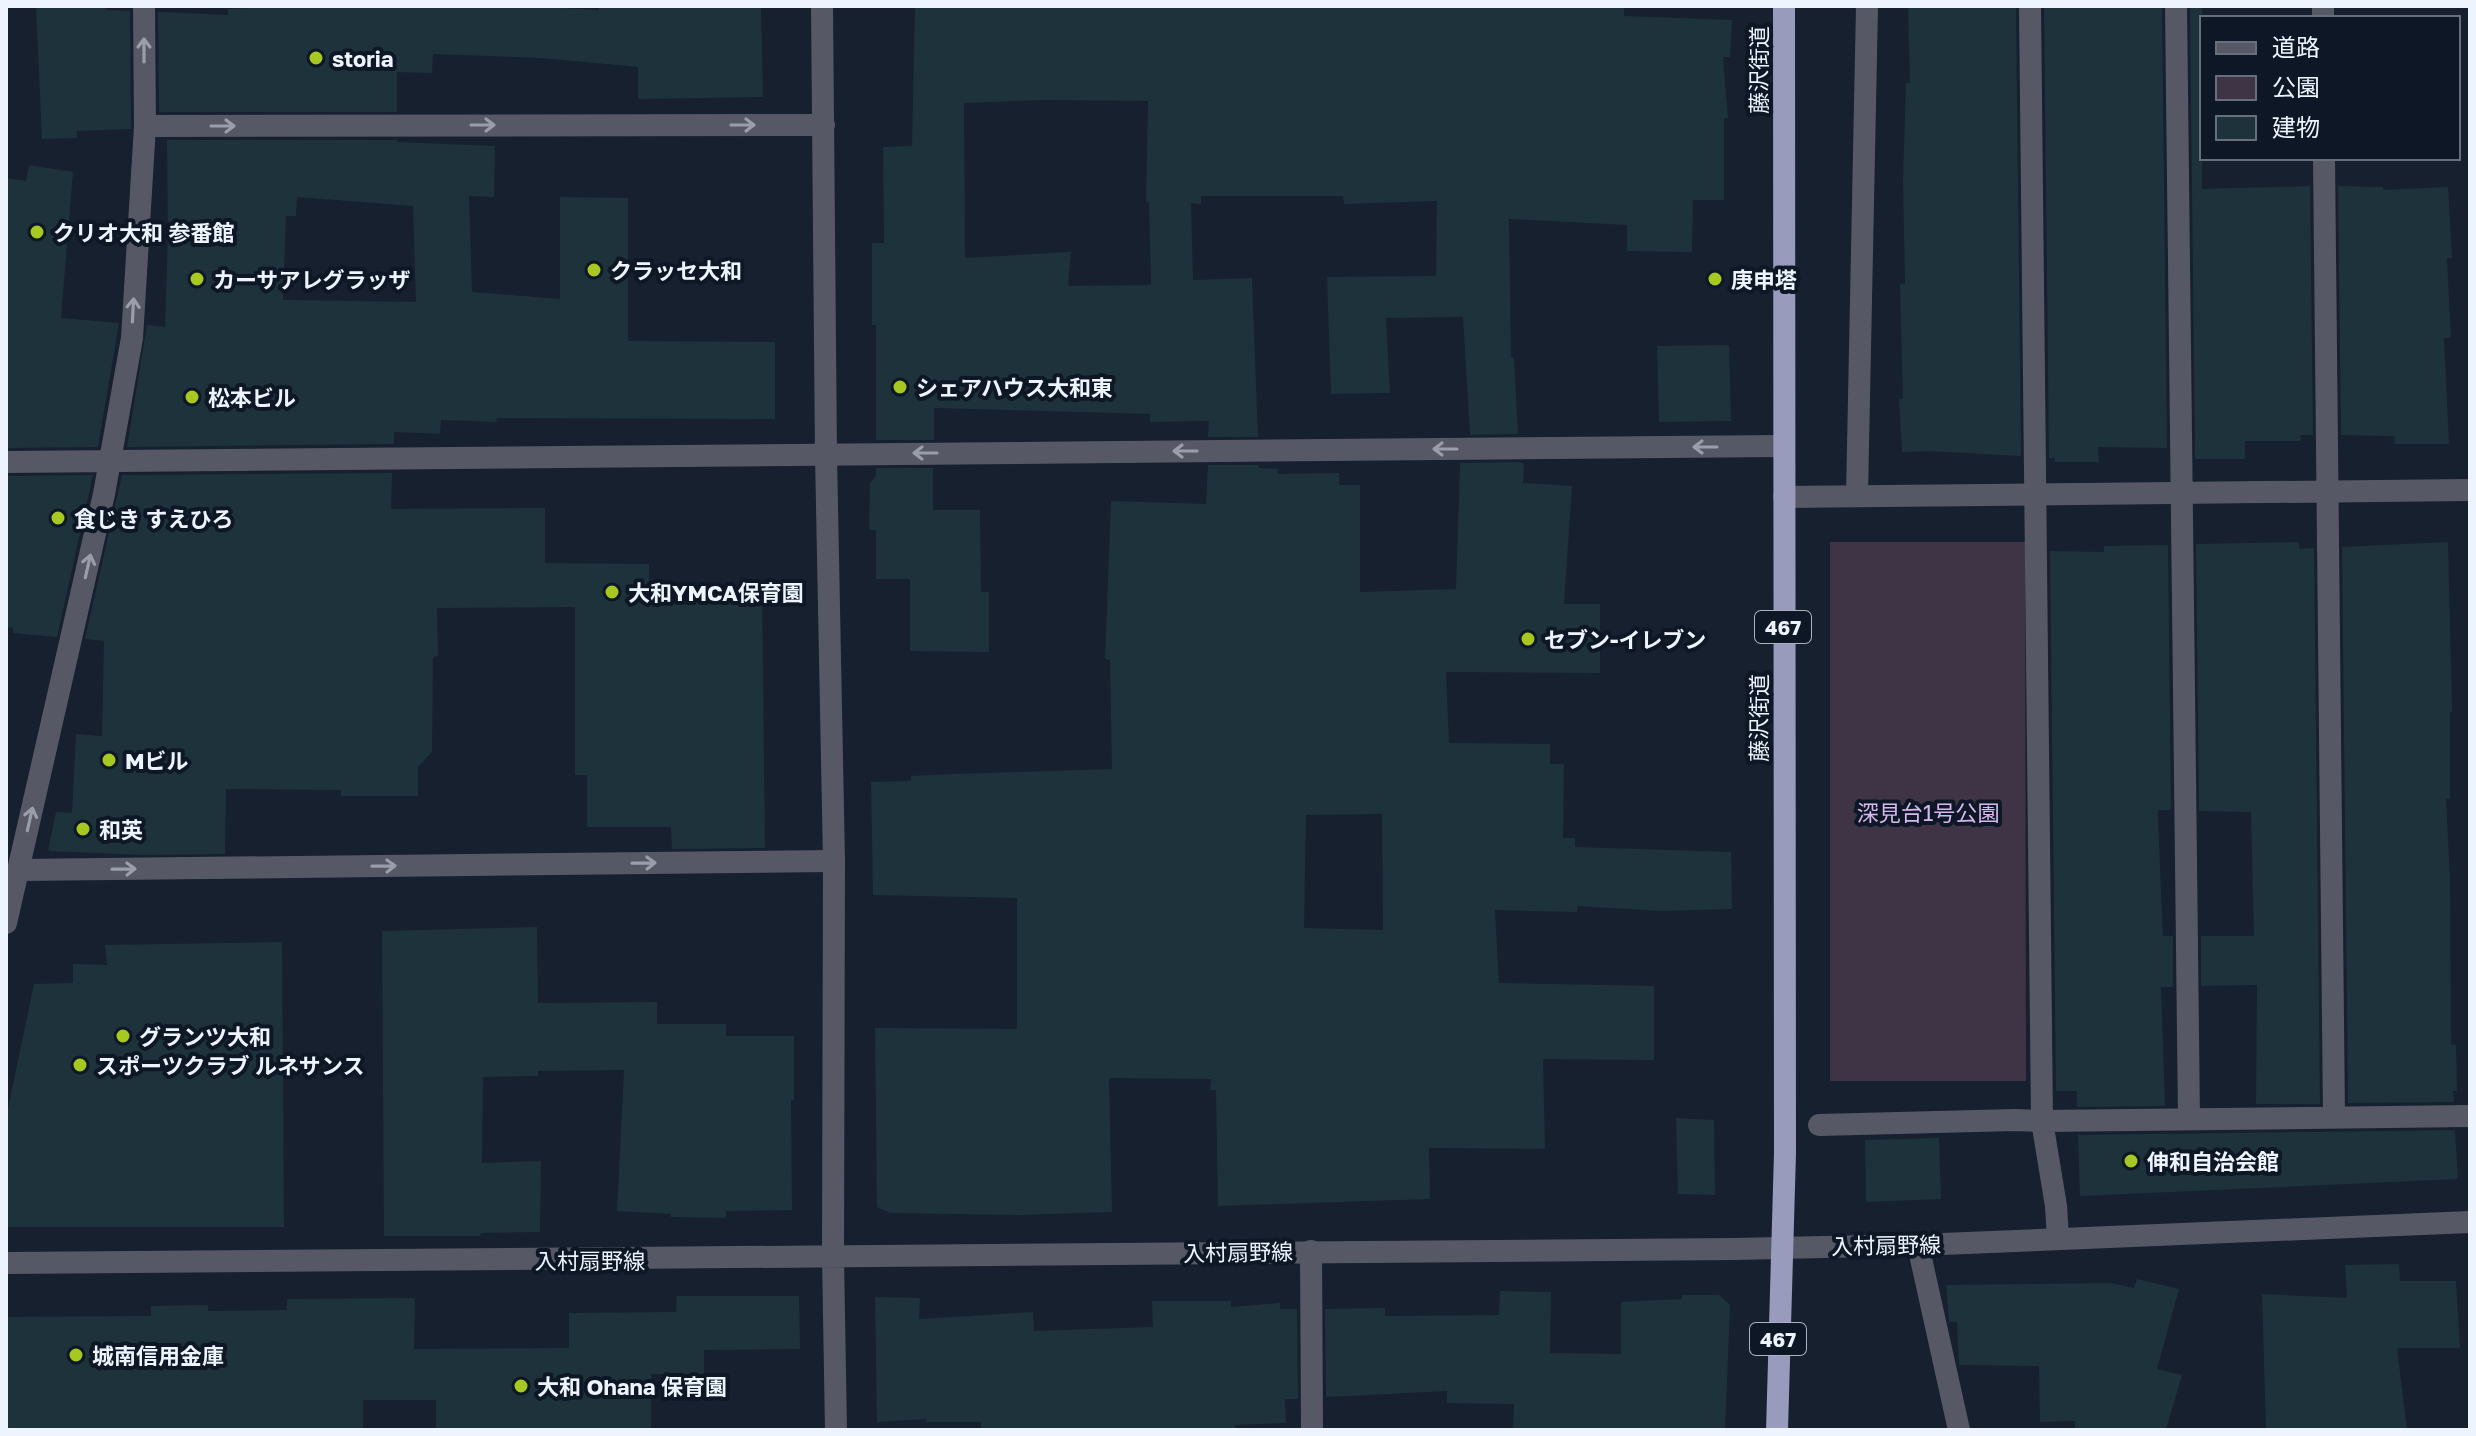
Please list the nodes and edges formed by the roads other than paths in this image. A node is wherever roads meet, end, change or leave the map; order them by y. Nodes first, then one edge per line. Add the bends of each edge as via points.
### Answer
1 (144, 6) edge
2 (822, 6) edge
3 (1784, 6) edge
4 (1867, 6) edge
5 (2030, 6) edge
6 (2176, 6) edge
7 (824, 125) junction
8 (145, 126) junction
9 (2324, 160) edge
10 (1783, 446) junction
11 (826, 455) junction
12 (111, 461) junction
13 (6, 462) edge
14 (2470, 490) edge
15 (2328, 491) junction
16 (2181, 493) junction
17 (2035, 494) junction
18 (1857, 496) junction
19 (1784, 497) junction
20 (834, 861) junction
21 (18, 870) junction
22 (6, 923) edge
23 (2470, 1116) edge
24 (2334, 1117) junction
25 (2189, 1119) junction
26 (2042, 1121) junction
27 (1819, 1125) dead end
28 (2470, 1222) edge
29 (2058, 1238) junction
30 (1918, 1245) junction
31 (1781, 1247) junction
32 (1311, 1251) junction
33 (833, 1256) junction
34 (6, 1263) edge
35 (836, 1430) edge
36 (1312, 1430) edge
37 (1777, 1430) edge
38 (1959, 1430) edge

8 -> 1 street
2 - 7 street
3 - 10 highway, 藤沢街道 / 467
4 - 18 street
5 - 17 street
6 - 16 street
8 -> 7 street
7 - 11 street
12 -> 8 street via 132,338
9 - 15 street
10 -> 11 street
10 - 19 highway, 藤沢街道 / 467
11 - 12 street
11 - 20 street
12 - 13 street
21 -> 12 street
14 - 15 street
15 - 16 street
15 - 24 street
16 - 17 street
16 - 25 street
17 - 18 street
17 - 26 street
18 - 19 street
19 - 31 highway, 藤沢街道 / 467
21 -> 20 street
20 - 33 street
21 - 22 street
23 - 24 street
24 - 25 street
25 - 26 street
26 - 27 street
26 - 29 street
28 - 29 street, 入村扇野線
29 - 30 street, 入村扇野線
30 - 31 street, 入村扇野線
30 - 38 street
31 - 32 street, 入村扇野線
31 - 37 highway, 藤沢街道 / 467
32 - 33 street, 入村扇野線
32 - 36 street
33 - 34 street, 入村扇野線
33 - 35 street

